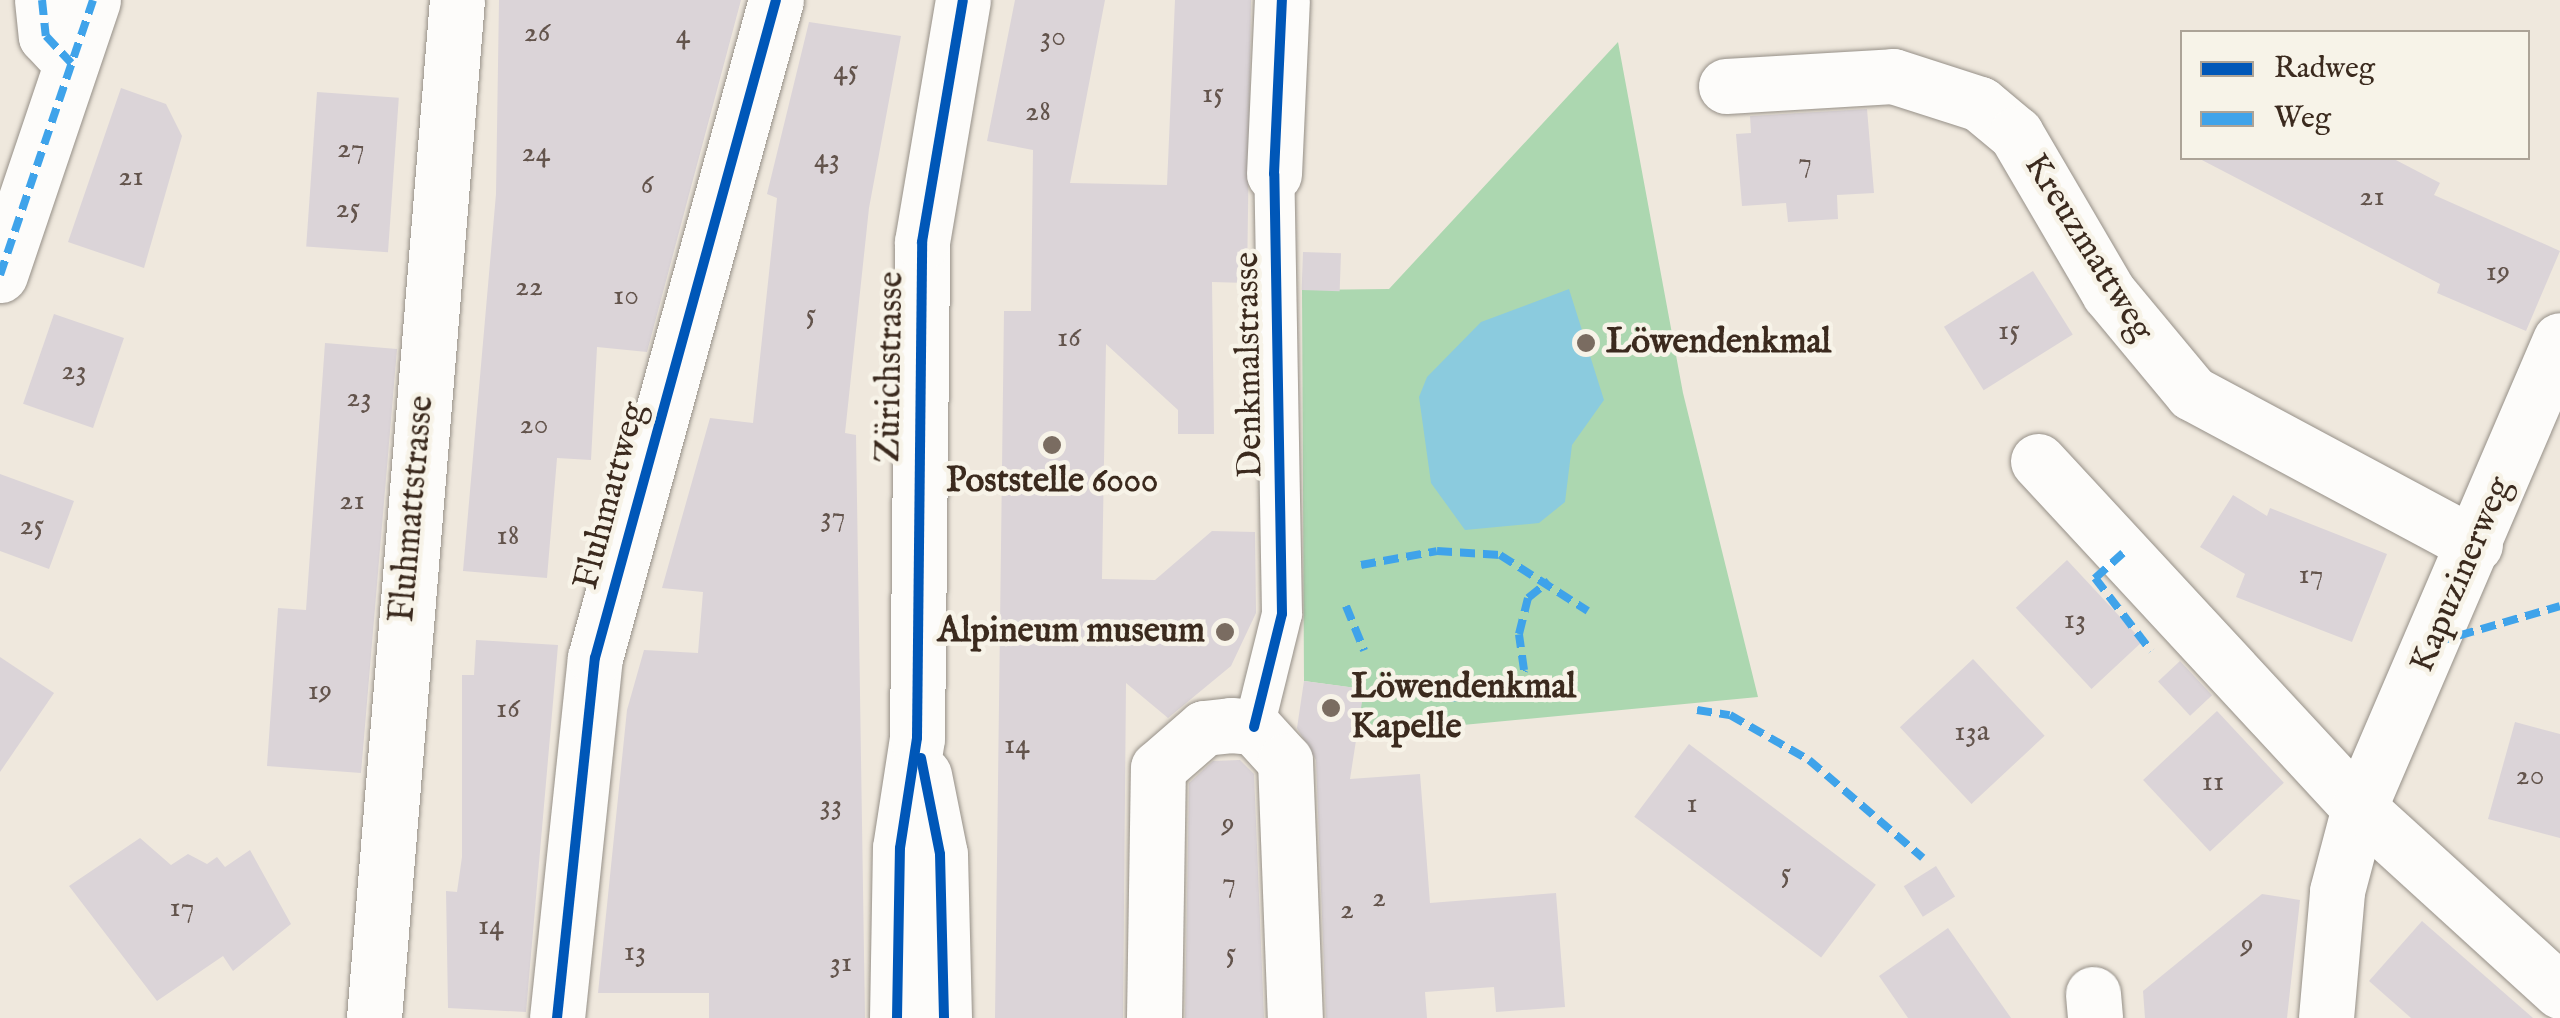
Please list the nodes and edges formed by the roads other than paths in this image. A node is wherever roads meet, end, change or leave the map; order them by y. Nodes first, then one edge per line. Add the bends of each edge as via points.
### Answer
1 (42, 0) edge
2 (93, 0) edge
3 (457, 0) edge
4 (776, 0) edge
5 (963, 0) edge
6 (1282, 0) edge
7 (71, 63) junction
8 (1726, 86) dead end
9 (1274, 174) joint
10 (0, 275) edge
11 (2560, 340) edge
12 (2038, 462) dead end
13 (2476, 546) junction
14 (1254, 727) junction
15 (917, 738) junction
16 (2358, 808) junction
17 (2560, 990) edge
18 (369, 1014) edge
19 (557, 1018) edge
20 (897, 1018) edge
21 (944, 1018) edge
22 (1154, 1018) edge
23 (1296, 1018) edge
24 (2326, 1018) edge

1 - 7 street via 46,36
2 - 7 street
3 - 18 street, Fluhmattstrasse
4 - 19 street, Fluhmattweg via 595,658
5 - 15 street, Zürichstrasse via 922,242
6 - 9 street, Denkmalstrasse
7 - 10 street
8 - 13 street, Kreuzmattweg via 1893,76 1980,104 2016,134 2109,294 2192,393
9 - 14 street, Denkmalstrasse via 1282,614
11 - 13 street, Kapuzinerweg
12 - 16 street
13 - 16 street, Kapuzinerweg
14 - 22 street via 1204,728 1158,768
14 - 23 street via 1288,776
15 - 20 street, Zürichstrasse via 900,848
15 - 21 street, Zürichstrasse via 940,854
16 - 17 street
16 - 24 street, Kapuzinerweg via 2337,891

